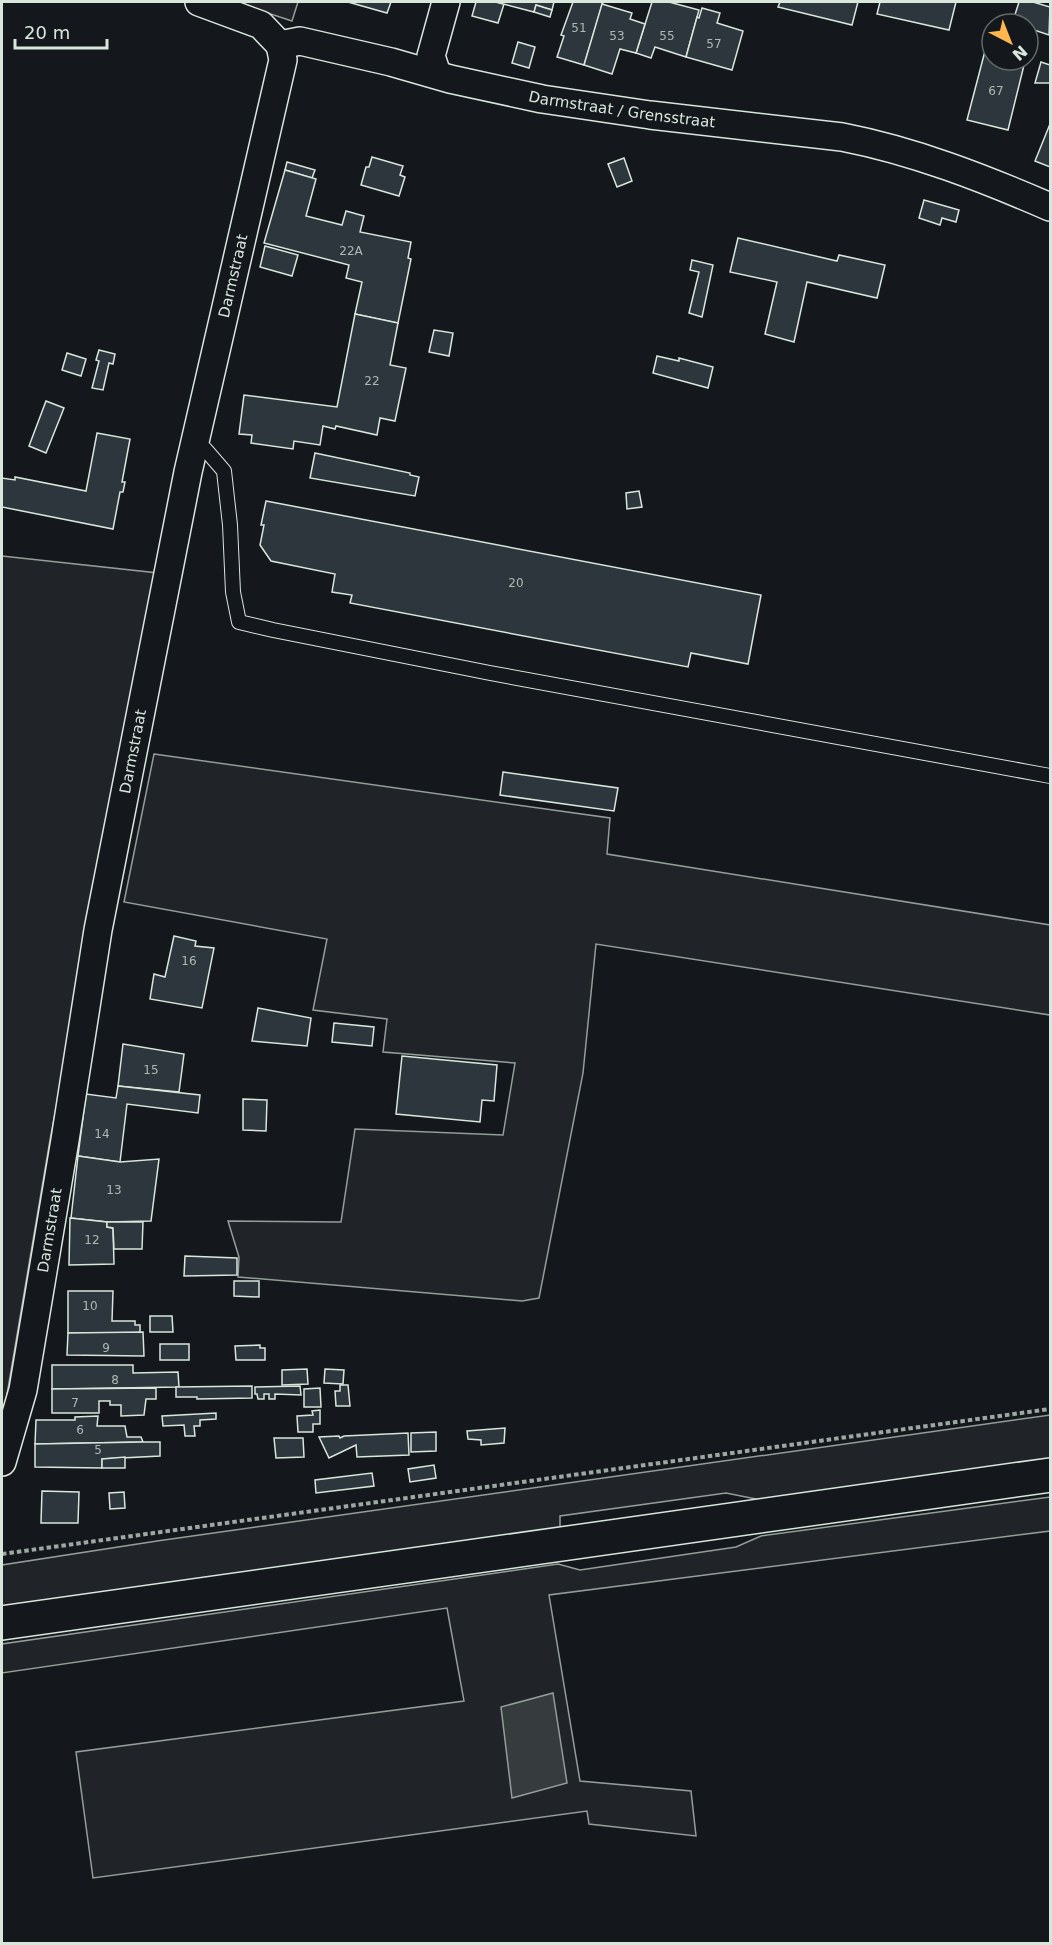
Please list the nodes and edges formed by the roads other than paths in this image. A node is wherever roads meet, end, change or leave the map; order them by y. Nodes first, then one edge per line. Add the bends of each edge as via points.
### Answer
1 (199, 2) edge
2 (446, 2) edge
3 (280, 45) junction
4 (437, 74) junction
5 (1050, 207) edge
6 (194, 447) junction
7 (1050, 776) edge
8 (2, 1462) edge
9 (1050, 1475) edge
10 (2, 1623) edge

1 - 3 street via 261,25
2 - 4 street via 431,56
3 - 4 street, Darmstraat / Grensstraat via 300,41
3 - 6 street, Darmstraat via 284,60
4 - 5 street, Darmstraat / Grensstraat via 542,99 870,142 985,178
6 - 7 lane via 205,449 224,471 233,592 239,622
6 - 8 street, Darmstraat via 98,930 23,1390
9 - 10 main road

